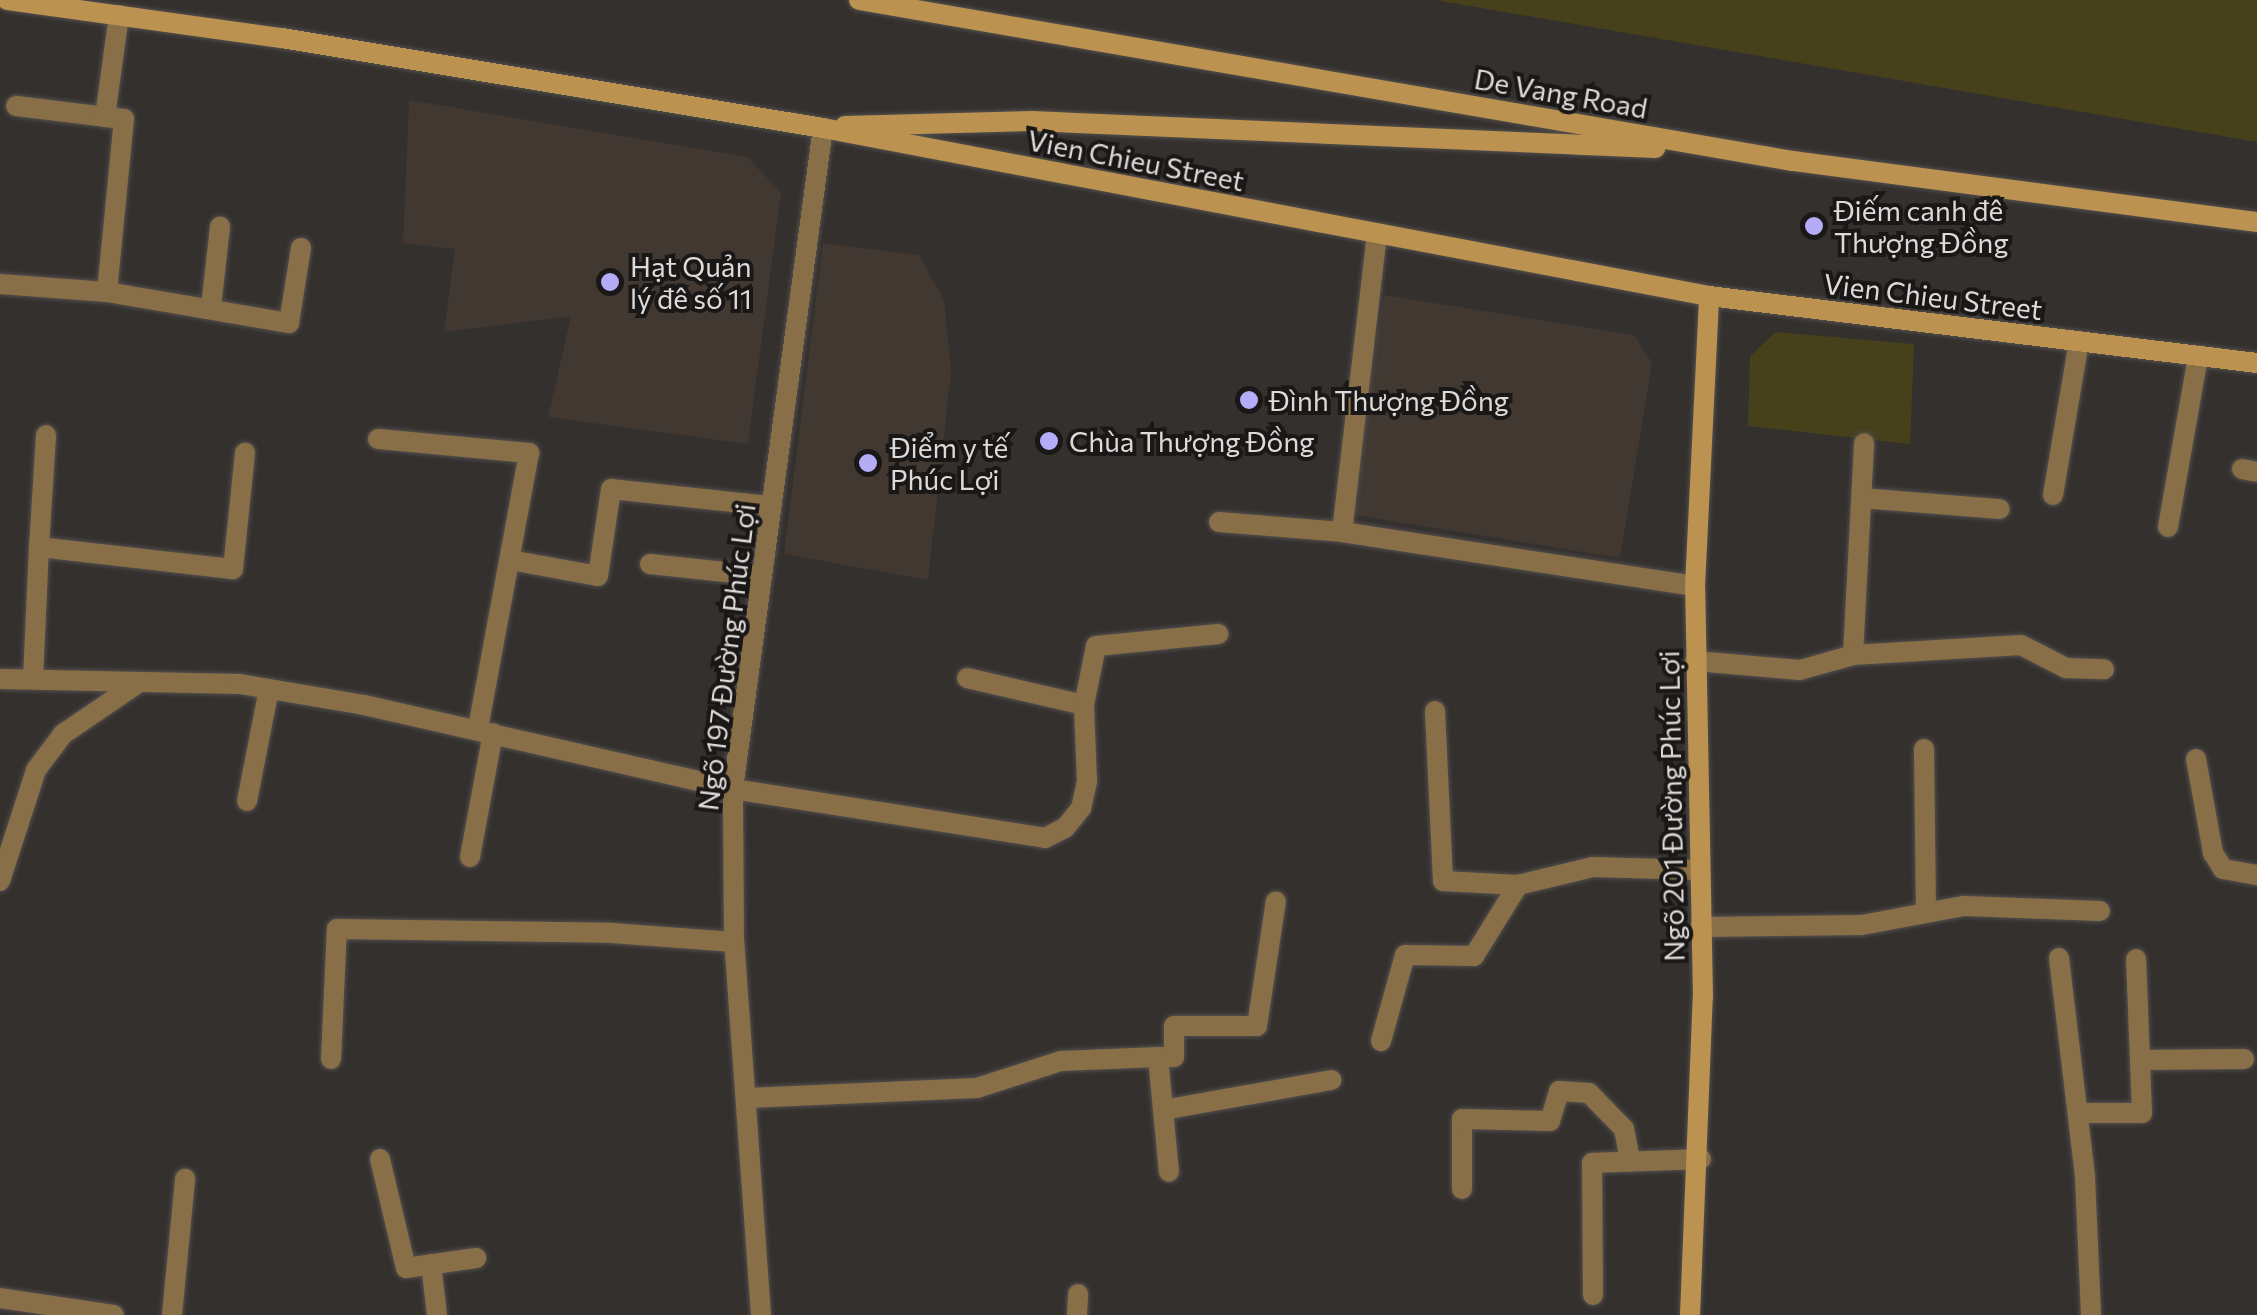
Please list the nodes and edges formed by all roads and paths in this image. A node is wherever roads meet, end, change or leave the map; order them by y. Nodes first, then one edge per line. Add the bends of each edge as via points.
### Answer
1 (6, 0) edge
2 (859, 0) edge
3 (118, 15) junction
4 (16, 106) dead end
5 (105, 117) junction
6 (823, 128) junction
7 (1742, 152) junction
8 (2257, 222) edge
9 (220, 227) dead end
10 (1377, 233) junction
11 (301, 248) dead end
12 (0, 284) edge
13 (107, 292) junction
14 (1710, 296) junction
15 (210, 306) junction
16 (2080, 341) junction
17 (2198, 356) junction
18 (2257, 363) edge
19 (46, 436) dead end
20 (378, 439) dead end
21 (1864, 444) dead end
22 (245, 452) dead end
23 (2053, 495) dead end
24 (1862, 498) junction
25 (772, 506) junction
26 (2000, 509) dead end
27 (1219, 522) dead end
28 (2168, 527) dead end
29 (1342, 532) junction
30 (39, 548) junction
31 (510, 560) junction
32 (650, 564) dead end
33 (762, 576) junction
34 (1695, 586) junction
35 (1218, 634) dead end
36 (1853, 656) junction
37 (1695, 661) junction
38 (2104, 669) dead end
39 (967, 678) dead end
40 (0, 679) edge
41 (33, 679) junction
42 (138, 683) junction
43 (269, 689) junction
44 (1084, 706) junction
45 (1435, 711) dead end
46 (486, 731) junction
47 (1924, 749) dead end
48 (2196, 759) dead end
49 (733, 789) junction
50 (248, 801) dead end
51 (470, 857) dead end
52 (1697, 870) junction
53 (2257, 875) edge
54 (0, 881) edge
55 (1518, 885) junction
56 (1276, 901) dead end
57 (1926, 911) junction
58 (2100, 911) dead end
59 (1700, 927) junction
60 (734, 942) junction
61 (2058, 958) dead end
62 (2136, 958) dead end
63 (1381, 1041) dead end
64 (1158, 1057) junction
65 (331, 1059) dead end
66 (2244, 1059) dead end
67 (2140, 1060) junction
68 (1331, 1080) dead end
69 (748, 1098) junction
70 (1162, 1110) junction
71 (2079, 1113) junction
72 (380, 1159) dead end
73 (1701, 1159) junction
74 (1630, 1161) junction
75 (1169, 1172) dead end
76 (185, 1180) dead end
77 (1462, 1188) dead end
78 (476, 1258) dead end
79 (431, 1264) junction
80 (1592, 1294) dead end
81 (0, 1298) edge
82 (114, 1315) edge
83 (172, 1315) edge
84 (437, 1315) edge
85 (761, 1315) edge
86 (1690, 1315) edge
87 (2090, 1315) edge

1 - 3 main road, Vien Chieu Street
2 - 7 main road, De Vang Road
3 - 5 street
3 - 6 main road, Vien Chieu Street
4 - 5 street
5 - 13 street via 124,119
6 - 7 main road via 1016,120
6 - 10 main road, Vien Chieu Street
6 - 25 street, Ngõ 197 Đường Phúc Lợi
7 - 8 main road, De Vang Road
9 - 15 street
10 - 14 main road, Vien Chieu Street
10 - 29 street
11 - 15 street via 289,323
12 - 13 street
13 - 15 street
14 - 16 main road, Vien Chieu Street
14 - 34 main road, Ngõ 201 Đường Phúc Lợi
16 - 17 main road, Vien Chieu Street
16 - 23 street
17 - 18 main road, Vien Chieu Street
17 - 28 street
19 - 30 street
20 - 31 street via 530,454
21 - 24 street
22 - 30 street via 233,568
24 - 26 street
24 - 36 street
25 - 31 street via 611,490 598,576
25 - 33 street, Ngõ 197 Đường Phúc Lợi
27 - 29 street
29 - 34 street
30 - 41 street
31 - 46 street
32 - 33 street
33 - 49 street, Ngõ 197 Đường Phúc Lợi
34 - 37 main road, Ngõ 201 Đường Phúc Lợi
35 - 44 street via 1096,646
36 - 37 street via 1800,670
36 - 38 street via 2021,645 2066,668
37 - 52 main road, Ngõ 201 Đường Phúc Lợi
39 - 44 street
40 - 41 street
41 - 42 street
42 - 43 street
42 - 54 street via 64,734 36,770
43 - 46 street
43 - 50 street
44 - 49 street via 1087,781 1081,808 1066,828 1045,838
45 - 55 street via 1443,882
46 - 49 street
46 - 51 street
47 - 57 street
48 - 53 street via 2213,853 2223,869
49 - 60 street, Ngõ 197 Đường Phúc Lợi
52 - 55 street via 1593,867
52 - 59 main road, Ngõ 201 Đường Phúc Lợi
55 - 63 street via 1474,956 1405,954
56 - 64 street via 1257,1026 1174,1026 1174,1057
57 - 58 street
57 - 59 street via 1862,925
59 - 73 main road, Ngõ 201 Đường Phúc Lợi
60 - 65 street via 612,933 337,929
60 - 69 street, Ngõ 197 Đường Phúc Lợi
61 - 71 street
62 - 67 street
64 - 69 street via 1051,1063 977,1088
64 - 70 street
66 - 67 street
67 - 71 street via 2142,1113
68 - 70 street
69 - 85 street, Ngõ 197 Đường Phúc Lợi
70 - 75 street
71 - 87 street
72 - 79 street via 406,1268
73 - 74 street
73 - 86 main road, Ngõ 201 Đường Phúc Lợi
74 - 77 street via 1624,1129 1589,1093 1560,1091 1550,1121 1462,1119
74 - 80 street via 1592,1163
76 - 83 street
78 - 79 street
79 - 84 street
81 - 82 street

